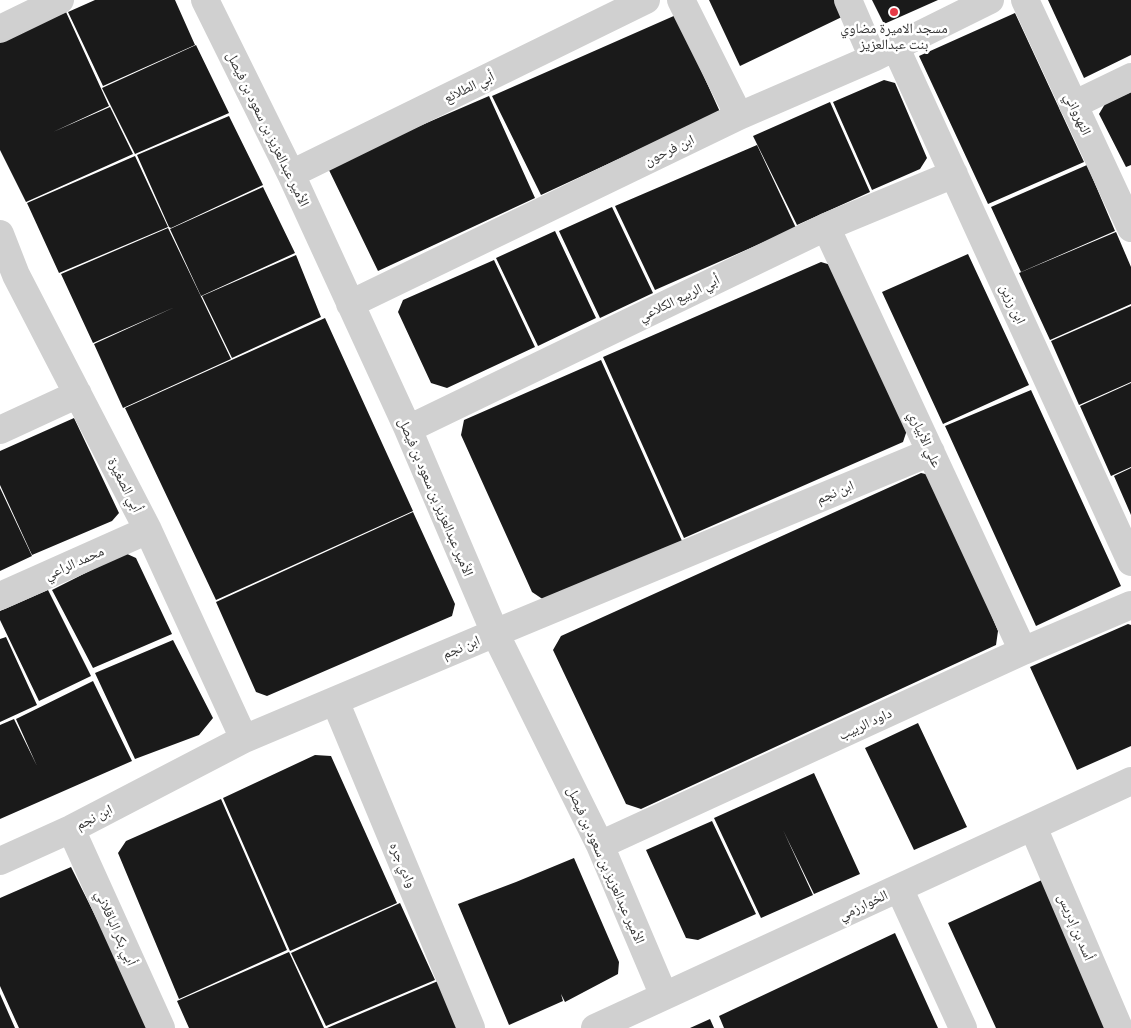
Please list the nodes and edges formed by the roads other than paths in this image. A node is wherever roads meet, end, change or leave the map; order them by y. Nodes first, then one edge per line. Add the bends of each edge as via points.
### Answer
1 (60, 0) edge
2 (205, 0) edge
3 (646, 0) edge
4 (681, 0) edge
5 (848, 0) edge
6 (990, 0) edge
7 (1025, 0) edge
8 (0, 29) edge
9 (884, 52) junction
10 (1131, 77) edge
11 (1073, 104) junction
12 (739, 116) junction
13 (291, 174) junction
14 (954, 174) junction
15 (826, 227) junction
16 (1131, 228) edge
17 (0, 234) edge
18 (8, 279) edge
19 (350, 304) junction
20 (78, 394) junction
21 (408, 429) junction
22 (0, 430) edge
23 (931, 452) junction
24 (148, 530) junction
25 (1131, 562) edge
26 (0, 596) edge
27 (1131, 605) edge
28 (495, 633) junction
29 (1023, 651) junction
30 (336, 701) junction
31 (244, 739) junction
32 (1131, 781) edge
33 (1033, 826) junction
34 (70, 828) junction
35 (600, 845) junction
36 (0, 861) edge
37 (899, 888) junction
38 (664, 996) junction
39 (161, 1028) edge
40 (471, 1028) edge
41 (595, 1028) edge
42 (963, 1028) edge
43 (1119, 1028) edge

1 - 8 street
2 - 13 street, الأمير عبدالعزيز بن سعود بن فيصل
3 - 13 street, أبي الطلائع
4 - 12 street
5 - 9 street, ابن رزين
6 - 9 street, ابن فرحون
7 - 11 street, النهرواني
9 - 12 street, ابن فرحون
9 - 14 street, ابن رزين
10 - 11 street
11 - 16 street, النهرواني
12 - 19 street, ابن فرحون
13 - 19 street, الأمير عبدالعزيز بن سعود بن فيصل
14 - 15 street, أبي الربيع الكلاعي
14 - 25 street, ابن رزين
15 - 21 street, أبي الربيع الكلاعي
15 - 23 street, علي الأبياري
17 - 18 street, أبي الصغيرة
18 - 20 street, أبي الصغيرة
19 - 21 street, الأمير عبدالعزيز بن سعود بن فيصل
20 - 22 street
20 - 24 street, أبي الصغيرة
21 - 28 street, الأمير عبدالعزيز بن سعود بن فيصل
23 - 28 street, ابن نجم
23 - 29 street, علي الأبياري
24 - 26 street, محمد الراعي
24 - 31 street, أبي الصغيرة
27 - 29 street, داود الربيب
28 - 30 street, ابن نجم
28 - 35 street, الأمير عبدالعزيز بن سعود بن فيصل
29 - 35 street, داود الربيب
30 - 31 street, ابن نجم
30 - 40 street, وادي جره
31 - 34 street, ابن نجم
32 - 33 street, الخوارزمي
33 - 37 street, الخوارزمي
33 - 43 street, أسد بن إدريس
34 - 36 street, ابن نجم
34 - 39 street, أبي بكر الباقلاني
35 - 38 street, الأمير عبدالعزيز بن سعود بن فيصل
37 - 38 street, الخوارزمي
37 - 42 street
38 - 41 street, الخوارزمي

